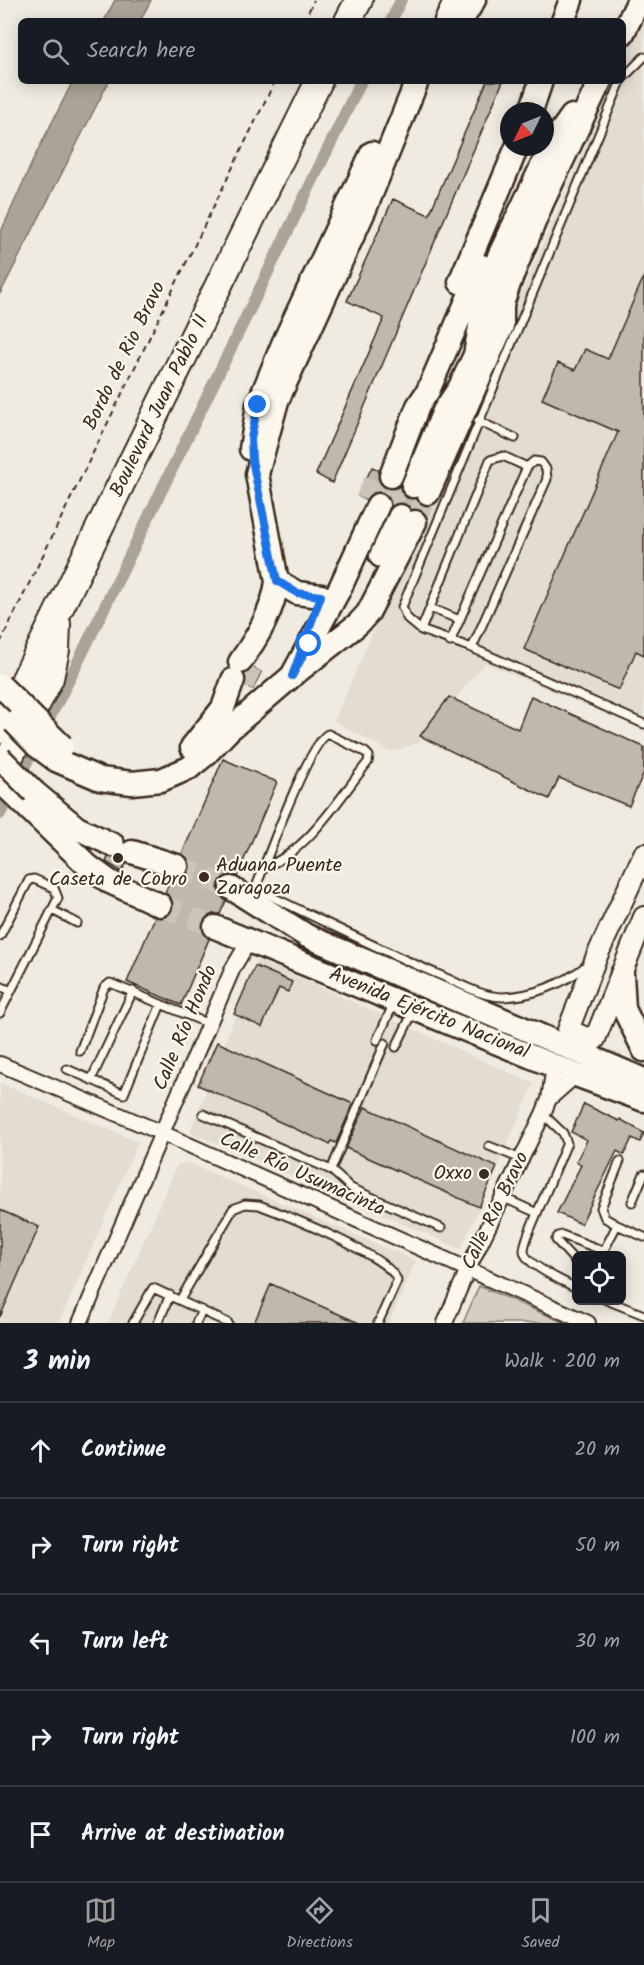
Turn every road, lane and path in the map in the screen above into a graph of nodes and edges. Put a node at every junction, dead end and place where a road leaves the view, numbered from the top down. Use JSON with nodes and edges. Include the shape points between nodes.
{"nodes":[{"id":1,"x":314,"y":0,"type":"edge"},
{"id":2,"x":359,"y":0,"type":"edge"},
{"id":3,"x":444,"y":0,"type":"edge"},
{"id":4,"x":456,"y":0,"type":"edge"},
{"id":5,"x":465,"y":0,"type":"edge"},
{"id":6,"x":474,"y":0,"type":"edge"},
{"id":7,"x":571,"y":0,"type":"edge"},
{"id":8,"x":638,"y":2,"type":"edge"},
{"id":9,"x":305,"y":18,"type":"edge"},
{"id":10,"x":350,"y":18,"type":"edge"},
{"id":11,"x":435,"y":18,"type":"edge"},
{"id":12,"x":447,"y":18,"type":"edge"},
{"id":13,"x":456,"y":18,"type":"edge"},
{"id":14,"x":463,"y":18,"type":"edge"},
{"id":15,"x":564,"y":18,"type":"edge"},
{"id":16,"x":626,"y":27,"type":"edge"},
{"id":17,"x":644,"y":57,"type":"edge"},
{"id":18,"x":626,"y":75,"type":"edge"},
{"id":19,"x":274,"y":84,"type":"edge"},
{"id":20,"x":318,"y":84,"type":"edge"},
{"id":21,"x":405,"y":84,"type":"edge"},
{"id":22,"x":416,"y":84,"type":"edge"},
{"id":23,"x":540,"y":84,"type":"edge"},
{"id":24,"x":598,"y":84,"type":"edge"},
{"id":25,"x":599,"y":84,"type":"edge"},
{"id":26,"x":620,"y":84,"type":"edge"},
{"id":27,"x":534,"y":102,"type":"edge"},
{"id":28,"x":554,"y":141,"type":"edge"},
{"id":29,"x":521,"y":156,"type":"edge"},
{"id":30,"x":521,"y":156,"type":"edge"},
{"id":31,"x":547,"y":156,"type":"edge"},
{"id":32,"x":422,"y":400,"type":"junction"},
{"id":33,"x":436,"y":417,"type":"junction"},
{"id":34,"x":478,"y":421,"type":"junction"},
{"id":35,"x":515,"y":438,"type":"dead end"},
{"id":36,"x":526,"y":467,"type":"junction"},
{"id":37,"x":257,"y":474,"type":"junction"},
{"id":38,"x":402,"y":481,"type":"junction"},
{"id":39,"x":389,"y":511,"type":"junction"},
{"id":40,"x":277,"y":581,"type":"junction"},
{"id":41,"x":321,"y":596,"type":"junction"},
{"id":42,"x":430,"y":608,"type":"junction"},
{"id":43,"x":58,"y":614,"type":"junction"},
{"id":44,"x":460,"y":620,"type":"junction"},
{"id":45,"x":421,"y":630,"type":"junction"},
{"id":46,"x":450,"y":642,"type":"junction"},
{"id":47,"x":0,"y":644,"type":"edge"},
{"id":48,"x":472,"y":648,"type":"junction"},
{"id":49,"x":292,"y":676,"type":"junction"},
{"id":50,"x":0,"y":685,"type":"edge"},
{"id":51,"x":0,"y":708,"type":"edge"},
{"id":52,"x":644,"y":724,"type":"edge"},
{"id":53,"x":0,"y":730,"type":"edge"},
{"id":54,"x":59,"y":753,"type":"junction"},
{"id":55,"x":0,"y":758,"type":"edge"},
{"id":56,"x":0,"y":776,"type":"edge"},
{"id":57,"x":0,"y":781,"type":"edge"},
{"id":58,"x":32,"y":803,"type":"junction"},
{"id":59,"x":644,"y":854,"type":"edge"},
{"id":60,"x":177,"y":866,"type":"tunnel mouth"},
{"id":61,"x":264,"y":867,"type":"junction"},
{"id":62,"x":231,"y":888,"type":"tunnel mouth"},
{"id":63,"x":160,"y":905,"type":"tunnel mouth"},
{"id":64,"x":52,"y":910,"type":"junction"},
{"id":65,"x":644,"y":917,"type":"edge"},
{"id":66,"x":77,"y":923,"type":"dead end"},
{"id":67,"x":215,"y":927,"type":"tunnel mouth"},
{"id":68,"x":0,"y":936,"type":"edge"},
{"id":69,"x":249,"y":941,"type":"junction"},
{"id":70,"x":596,"y":958,"type":"junction"},
{"id":71,"x":622,"y":974,"type":"junction"},
{"id":72,"x":0,"y":986,"type":"edge"},
{"id":73,"x":11,"y":991,"type":"junction"},
{"id":74,"x":133,"y":991,"type":"junction"},
{"id":75,"x":161,"y":1004,"type":"junction"},
{"id":76,"x":405,"y":1005,"type":"junction"},
{"id":77,"x":0,"y":1014,"type":"edge"},
{"id":78,"x":209,"y":1024,"type":"junction"},
{"id":79,"x":377,"y":1040,"type":"dead end"},
{"id":80,"x":385,"y":1043,"type":"dead end"},
{"id":81,"x":396,"y":1047,"type":"dead end"},
{"id":82,"x":644,"y":1050,"type":"edge"},
{"id":83,"x":80,"y":1051,"type":"dead end"},
{"id":84,"x":0,"y":1064,"type":"edge"},
{"id":85,"x":554,"y":1066,"type":"junction"},
{"id":86,"x":67,"y":1069,"type":"dead end"},
{"id":87,"x":576,"y":1075,"type":"junction"},
{"id":88,"x":91,"y":1080,"type":"junction"},
{"id":89,"x":644,"y":1080,"type":"edge"},
{"id":90,"x":644,"y":1091,"type":"edge"},
{"id":91,"x":549,"y":1099,"type":"junction"},
{"id":92,"x":644,"y":1100,"type":"edge"},
{"id":93,"x":203,"y":1114,"type":"dead end"},
{"id":94,"x":543,"y":1114,"type":"junction"},
{"id":95,"x":162,"y":1133,"type":"junction"},
{"id":96,"x":489,"y":1146,"type":"dead end"},
{"id":97,"x":521,"y":1159,"type":"junction"},
{"id":98,"x":620,"y":1161,"type":"dead end"},
{"id":99,"x":331,"y":1170,"type":"junction"},
{"id":100,"x":644,"y":1174,"type":"edge"},
{"id":101,"x":502,"y":1197,"type":"junction"},
{"id":102,"x":632,"y":1202,"type":"dead end"},
{"id":103,"x":537,"y":1213,"type":"junction"},
{"id":104,"x":617,"y":1225,"type":"junction"},
{"id":105,"x":441,"y":1228,"type":"dead end"},
{"id":106,"x":644,"y":1237,"type":"edge"},
{"id":107,"x":598,"y":1251,"type":"edge"},
{"id":108,"x":603,"y":1251,"type":"edge"},
{"id":109,"x":572,"y":1258,"type":"edge"},
{"id":110,"x":467,"y":1271,"type":"junction"},
{"id":111,"x":572,"y":1285,"type":"edge"},
{"id":112,"x":170,"y":1295,"type":"junction"},
{"id":113,"x":180,"y":1300,"type":"junction"},
{"id":114,"x":619,"y":1305,"type":"edge"},
{"id":115,"x":202,"y":1310,"type":"junction"},
{"id":116,"x":644,"y":1315,"type":"edge"},
{"id":117,"x":80,"y":1323,"type":"edge"},
{"id":118,"x":134,"y":1323,"type":"edge"},
{"id":119,"x":158,"y":1323,"type":"edge"},
{"id":120,"x":196,"y":1323,"type":"edge"},
{"id":121,"x":228,"y":1323,"type":"edge"},
{"id":122,"x":378,"y":1323,"type":"edge"},
{"id":123,"x":445,"y":1323,"type":"edge"},
{"id":124,"x":588,"y":1323,"type":"edge"}],
"edges":[{"from":1,"to":9,"type":"path"},
{"from":2,"to":10,"type":"highway"},
{"from":3,"to":11,"type":"main road"},
{"from":4,"to":12,"type":"main road"},
{"from":5,"to":13,"type":"main road"},
{"from":6,"to":14,"type":"main road"},
{"from":7,"to":15,"type":"main road"},
{"from":8,"to":16,"type":"main road"},
{"from":17,"to":18,"type":"lane"},
{"from":19,"to":47,"type":"path","name":"Bordo de Rio Bravo"},
{"from":20,"to":43,"type":"highway","name":"Boulevard Juan Pablo II"},
{"from":21,"to":37,"type":"main road","via":[[258,405],[251,448]]},
{"from":22,"to":37,"type":"main road","via":[[365,209],[277,401]]},
{"from":23,"to":27,"type":"main road"},
{"from":24,"to":28,"type":"main road"},
{"from":25,"to":38,"type":"main road","via":[[542,203],[502,304],[501,326]]},
{"from":26,"to":34,"type":"lane"},
{"from":29,"to":38,"type":"main road","via":[[393,446]]},
{"from":30,"to":32,"type":"main road"},
{"from":31,"to":33,"type":"main road","via":[[499,256],[484,304],[475,355],[460,387]]},
{"from":32,"to":33,"type":"main road"},
{"from":32,"to":38,"type":"main road"},
{"from":33,"to":38,"type":"main road"},
{"from":34,"to":35,"type":"lane"},
{"from":34,"to":45,"type":"lane","via":[[402,601],[402,612]]},
{"from":36,"to":42,"type":"lane","via":[[503,456],[490,460]]},
{"from":36,"to":44,"type":"lane"},
{"from":36,"to":48,"type":"lane","via":[[534,461],[541,462],[547,479]]},
{"from":37,"to":40,"type":"main road"},
{"from":39,"to":41,"type":"main road"},
{"from":39,"to":49,"type":"main road","via":[[340,588]]},
{"from":39,"to":49,"type":"main road","via":[[368,613]]},
{"from":40,"to":41,"type":"main road","via":[[297,593]]},
{"from":40,"to":54,"type":"main road","via":[[276,594],[242,673],[223,708],[193,746],[169,762],[142,769],[112,767]]},
{"from":41,"to":49,"type":"main road"},
{"from":42,"to":44,"type":"lane"},
{"from":42,"to":45,"type":"lane"},
{"from":43,"to":53,"type":"highway","name":"Boulevard Juan Pablo II"},
{"from":43,"to":56,"type":"highway","via":[[50,678]]},
{"from":44,"to":46,"type":"lane"},
{"from":45,"to":46,"type":"lane"},
{"from":46,"to":48,"type":"lane"},
{"from":48,"to":52,"type":"lane"},
{"from":49,"to":54,"type":"main road","via":[[189,768],[161,780],[117,782],[84,774]]},
{"from":50,"to":54,"type":"main road","bridge":true},
{"from":51,"to":54,"type":"main road","bridge":true,"via":[[37,746]]},
{"from":55,"to":58,"type":"main road","bridge":true},
{"from":57,"to":58,"type":"main road"},
{"from":58,"to":60,"type":"main road","via":[[122,849]]},
{"from":58,"to":63,"type":"main road","via":[[97,874]]},
{"from":59,"to":70,"type":"street"},
{"from":61,"to":61,"type":"lane","via":[[268,848],[323,736],[328,734],[368,754],[368,762],[304,842],[286,857]]},
{"from":61,"to":70,"type":"lane","via":[[258,890],[481,993],[501,997],[540,990],[576,974]]},
{"from":62,"to":89,"type":"main road","name":"Avenida Ejército Nacional","via":[[307,936]]},
{"from":64,"to":66,"type":"lane"},
{"from":64,"to":68,"type":"lane","via":[[58,892],[29,880]]},
{"from":64,"to":73,"type":"lane"},
{"from":65,"to":71,"type":"street"},
{"from":67,"to":69,"type":"main road","name":"Avenida Ejército Nacional"},
{"from":69,"to":76,"type":"main road","name":"Avenida Ejército Nacional"},
{"from":69,"to":78,"type":"street","name":"Calle Río Hondo"},
{"from":70,"to":71,"type":"street","via":[[568,1030],[595,1040]]},
{"from":71,"to":82,"type":"main road","via":[[624,1009]]},
{"from":72,"to":73,"type":"lane"},
{"from":73,"to":77,"type":"lane"},
{"from":74,"to":75,"type":"lane"},
{"from":74,"to":83,"type":"lane","via":[[114,983],[106,986]]},
{"from":74,"to":88,"type":"lane"},
{"from":75,"to":78,"type":"lane"},
{"from":75,"to":88,"type":"lane","via":[[125,1093]]},
{"from":76,"to":79,"type":"lane"},
{"from":76,"to":81,"type":"lane"},
{"from":76,"to":85,"type":"main road","name":"Avenida Ejército Nacional"},
{"from":78,"to":95,"type":"street","name":"Calle Río Hondo"},
{"from":80,"to":99,"type":"lane"},
{"from":84,"to":95,"type":"street","name":"Calle Río Usumacinta"},
{"from":85,"to":87,"type":"main road","name":"Avenida Ejército Nacional"},
{"from":85,"to":90,"type":"main road","via":[[559,1062],[573,1064]]},
{"from":85,"to":91,"type":"street","name":"Calle Río Bravo"},
{"from":86,"to":88,"type":"lane"},
{"from":87,"to":91,"type":"street","name":"Calle Río Bravo"},
{"from":87,"to":92,"type":"main road","name":"Avenida Ejército Nacional"},
{"from":91,"to":94,"type":"street","name":"Calle Río Bravo"},
{"from":93,"to":99,"type":"lane"},
{"from":94,"to":97,"type":"street","name":"Calle Río Bravo"},
{"from":94,"to":103,"type":"lane","via":[[563,1133],[567,1143]]},
{"from":95,"to":110,"type":"street","name":"Calle Río Usumacinta"},
{"from":95,"to":117,"type":"street","name":"Calle Río Hondo"},
{"from":96,"to":97,"type":"lane"},
{"from":97,"to":101,"type":"street","name":"Calle Río Bravo"},
{"from":98,"to":104,"type":"lane","via":[[601,1208],[605,1218]]},
{"from":99,"to":105,"type":"lane","via":[[351,1188]]},
{"from":100,"to":102,"type":"lane"},
{"from":101,"to":103,"type":"lane"},
{"from":101,"to":110,"type":"street","name":"Calle Río Bravo"},
{"from":103,"to":111,"type":"lane","via":[[524,1253],[541,1269]]},
{"from":104,"to":106,"type":"lane"},
{"from":104,"to":108,"type":"lane"},
{"from":107,"to":109,"type":"lane","via":[[558,1236],[557,1243]]},
{"from":110,"to":123,"type":"street","name":"Calle Río Bravo"},
{"from":110,"to":124,"type":"street","name":"Calle Río Usumacinta"},
{"from":112,"to":113,"type":"lane"},
{"from":112,"to":118,"type":"lane","via":[[151,1288]]},
{"from":112,"to":119,"type":"lane"},
{"from":113,"to":115,"type":"lane"},
{"from":113,"to":122,"type":"lane","via":[[233,1209],[245,1204],[260,1205],[353,1245],[395,1273],[397,1281]]},
{"from":114,"to":116,"type":"lane"},
{"from":115,"to":120,"type":"lane"},
{"from":115,"to":121,"type":"lane"}]}
